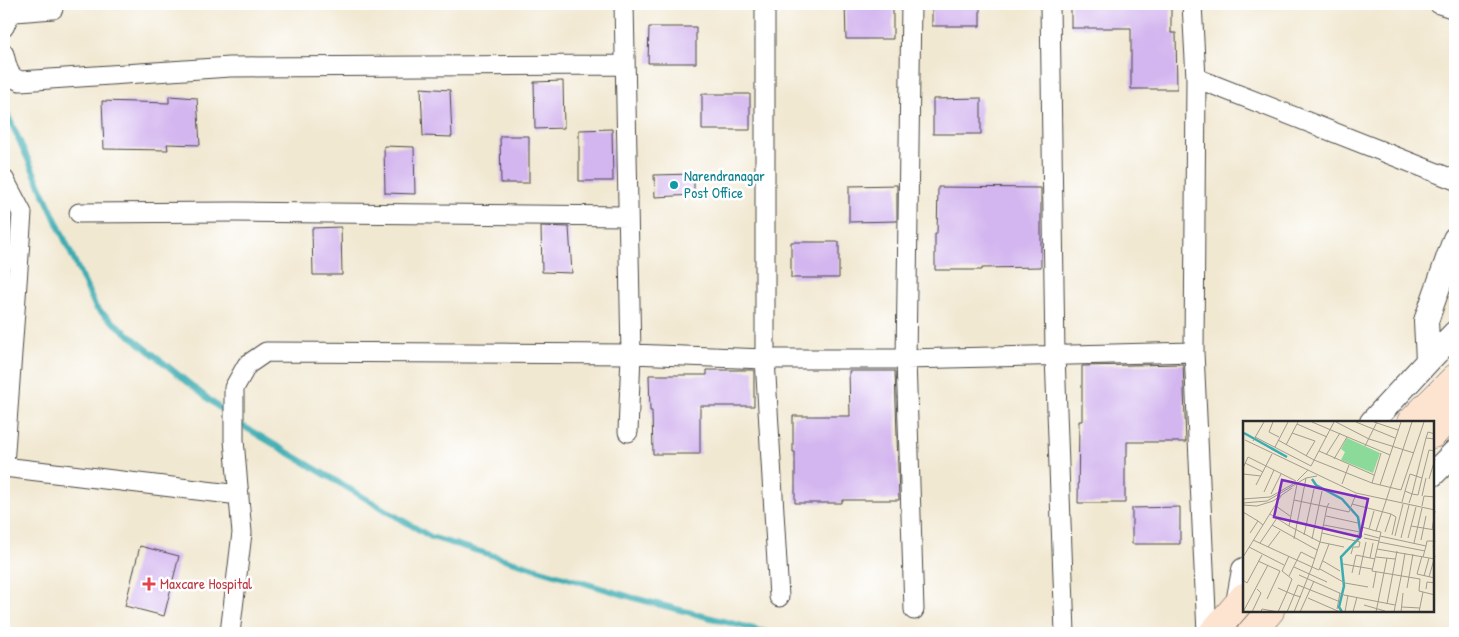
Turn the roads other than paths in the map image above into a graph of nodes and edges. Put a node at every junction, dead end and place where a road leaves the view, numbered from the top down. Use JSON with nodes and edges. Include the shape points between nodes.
{"nodes":[{"id":1,"x":624,"y":4,"type":"edge"},
{"id":2,"x":765,"y":4,"type":"edge"},
{"id":3,"x":911,"y":4,"type":"edge"},
{"id":4,"x":1050,"y":4,"type":"edge"},
{"id":5,"x":1192,"y":4,"type":"edge"},
{"id":6,"x":1439,"y":4,"type":"edge"},
{"id":7,"x":53,"y":9,"type":"dead end"},
{"id":8,"x":1455,"y":10,"type":"edge"},
{"id":9,"x":4,"y":27,"type":"edge"},
{"id":10,"x":4,"y":54,"type":"edge"},
{"id":11,"x":625,"y":65,"type":"junction"},
{"id":12,"x":1196,"y":78,"type":"junction"},
{"id":13,"x":4,"y":179,"type":"edge"},
{"id":14,"x":1455,"y":180,"type":"edge"},
{"id":15,"x":79,"y":213,"type":"dead end"},
{"id":16,"x":628,"y":216,"type":"junction"},
{"id":17,"x":1455,"y":239,"type":"edge"},
{"id":18,"x":1455,"y":333,"type":"edge"},
{"id":19,"x":1194,"y":352,"type":"junction"},
{"id":20,"x":630,"y":354,"type":"junction"},
{"id":21,"x":1055,"y":355,"type":"junction"},
{"id":22,"x":765,"y":359,"type":"junction"},
{"id":23,"x":906,"y":359,"type":"junction"},
{"id":24,"x":1428,"y":361,"type":"junction"},
{"id":25,"x":1455,"y":378,"type":"edge"},
{"id":26,"x":1455,"y":410,"type":"edge"},
{"id":27,"x":1373,"y":421,"type":"edge"},
{"id":28,"x":1412,"y":421,"type":"edge"},
{"id":29,"x":628,"y":432,"type":"dead end"},
{"id":30,"x":1434,"y":433,"type":"edge"},
{"id":31,"x":1455,"y":452,"type":"edge"},
{"id":32,"x":4,"y":466,"type":"edge"},
{"id":33,"x":1434,"y":473,"type":"edge"},
{"id":34,"x":239,"y":495,"type":"junction"},
{"id":35,"x":1243,"y":580,"type":"edge"},
{"id":36,"x":779,"y":598,"type":"dead end"},
{"id":37,"x":1241,"y":600,"type":"edge"},
{"id":38,"x":914,"y":610,"type":"dead end"},
{"id":39,"x":1269,"y":612,"type":"edge"},
{"id":40,"x":230,"y":633,"type":"edge"},
{"id":41,"x":1065,"y":633,"type":"edge"},
{"id":42,"x":1207,"y":633,"type":"edge"},
{"id":43,"x":1213,"y":633,"type":"edge"},
{"id":44,"x":1251,"y":633,"type":"edge"}],
"edges":[{"from":1,"to":11,"type":"street"},
{"from":2,"to":22,"type":"street"},
{"from":3,"to":23,"type":"street"},
{"from":4,"to":21,"type":"street"},
{"from":5,"to":12,"type":"street"},
{"from":6,"to":8,"type":"street"},
{"from":7,"to":9,"type":"street","via":[[10,14]]},
{"from":10,"to":11,"type":"street","via":[[9,73],[20,81],[230,67]]},
{"from":11,"to":16,"type":"street"},
{"from":12,"to":14,"type":"street"},
{"from":12,"to":19,"type":"street"},
{"from":13,"to":32,"type":"street","via":[[22,213]]},
{"from":15,"to":16,"type":"street"},
{"from":16,"to":20,"type":"street"},
{"from":17,"to":24,"type":"street","via":[[1426,321]]},
{"from":18,"to":24,"type":"street"},
{"from":19,"to":21,"type":"street"},
{"from":19,"to":42,"type":"street"},
{"from":20,"to":22,"type":"street"},
{"from":20,"to":29,"type":"street"},
{"from":20,"to":34,"type":"street","via":[[266,352],[247,365],[234,388]]},
{"from":21,"to":23,"type":"street"},
{"from":21,"to":41,"type":"street"},
{"from":22,"to":23,"type":"street"},
{"from":22,"to":36,"type":"street"},
{"from":23,"to":38,"type":"street"},
{"from":24,"to":27,"type":"street"},
{"from":25,"to":28,"type":"main road"},
{"from":26,"to":30,"type":"main road"},
{"from":31,"to":33,"type":"street"},
{"from":32,"to":34,"type":"street"},
{"from":34,"to":40,"type":"street","via":[[242,532]]},
{"from":35,"to":37,"type":"street"},
{"from":37,"to":43,"type":"main road"},
{"from":39,"to":44,"type":"main road"}]}
